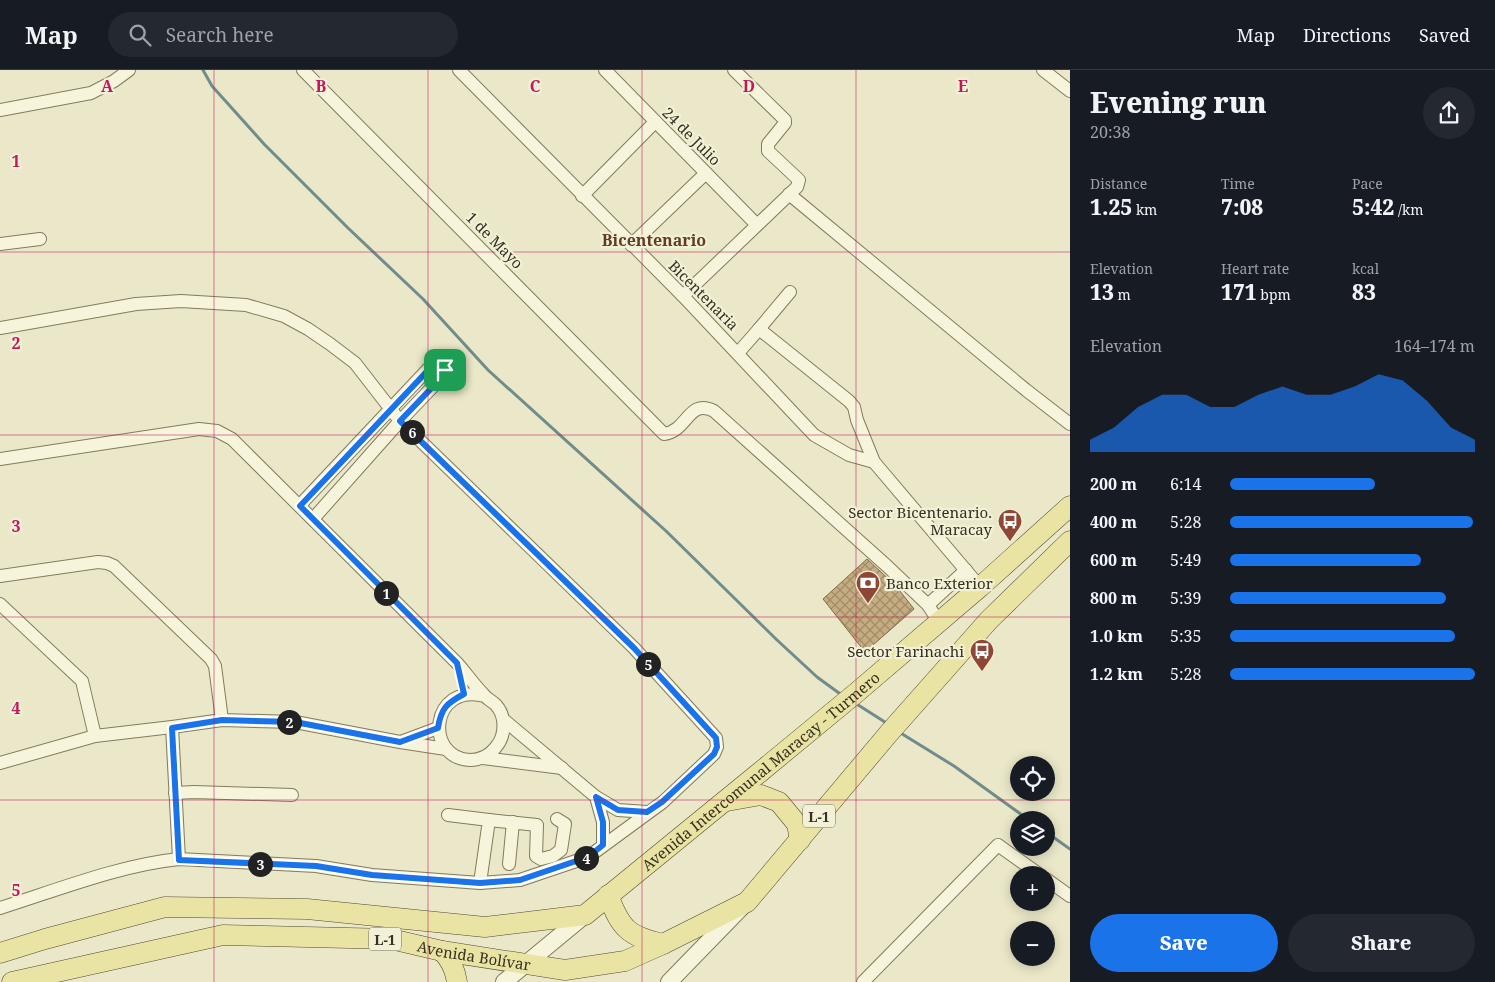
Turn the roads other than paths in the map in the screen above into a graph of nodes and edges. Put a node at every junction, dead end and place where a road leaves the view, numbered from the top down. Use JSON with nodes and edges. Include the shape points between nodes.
{"nodes":[{"id":1,"x":129,"y":70,"type":"edge"},
{"id":2,"x":303,"y":70,"type":"edge"},
{"id":3,"x":459,"y":70,"type":"edge"},
{"id":4,"x":605,"y":70,"type":"edge"},
{"id":5,"x":734,"y":70,"type":"edge"},
{"id":6,"x":1043,"y":70,"type":"edge"},
{"id":7,"x":1070,"y":91,"type":"edge"},
{"id":8,"x":0,"y":110,"type":"edge"},
{"id":9,"x":655,"y":122,"type":"junction"},
{"id":10,"x":706,"y":173,"type":"junction"},
{"id":11,"x":789,"y":194,"type":"junction"},
{"id":12,"x":582,"y":196,"type":"junction"},
{"id":13,"x":757,"y":224,"type":"junction"},
{"id":14,"x":40,"y":239,"type":"dead end"},
{"id":15,"x":0,"y":244,"type":"edge"},
{"id":16,"x":631,"y":245,"type":"junction"},
{"id":17,"x":790,"y":292,"type":"dead end"},
{"id":18,"x":683,"y":296,"type":"junction"},
{"id":19,"x":0,"y":324,"type":"edge"},
{"id":20,"x":0,"y":328,"type":"edge"},
{"id":21,"x":759,"y":329,"type":"junction"},
{"id":22,"x":738,"y":353,"type":"junction"},
{"id":23,"x":390,"y":410,"type":"junction"},
{"id":24,"x":400,"y":421,"type":"junction"},
{"id":25,"x":1070,"y":424,"type":"edge"},
{"id":26,"x":0,"y":459,"type":"edge"},
{"id":27,"x":874,"y":462,"type":"junction"},
{"id":28,"x":300,"y":506,"type":"junction"},
{"id":29,"x":1070,"y":506,"type":"edge"},
{"id":30,"x":312,"y":519,"type":"junction"},
{"id":31,"x":1070,"y":541,"type":"edge"},
{"id":32,"x":966,"y":570,"type":"junction"},
{"id":33,"x":0,"y":576,"type":"edge"},
{"id":34,"x":980,"y":587,"type":"junction"},
{"id":35,"x":0,"y":604,"type":"edge"},
{"id":36,"x":933,"y":614,"type":"junction"},
{"id":37,"x":457,"y":663,"type":"junction"},
{"id":38,"x":464,"y":694,"type":"junction"},
{"id":39,"x":485,"y":696,"type":"junction"},
{"id":40,"x":222,"y":720,"type":"junction"},
{"id":41,"x":504,"y":720,"type":"junction"},
{"id":42,"x":172,"y":728,"type":"junction"},
{"id":43,"x":438,"y":728,"type":"junction"},
{"id":44,"x":95,"y":736,"type":"junction"},
{"id":45,"x":400,"y":742,"type":"junction"},
{"id":46,"x":446,"y":748,"type":"junction"},
{"id":47,"x":482,"y":758,"type":"junction"},
{"id":48,"x":0,"y":763,"type":"edge"},
{"id":49,"x":562,"y":768,"type":"junction"},
{"id":50,"x":175,"y":793,"type":"junction"},
{"id":51,"x":292,"y":795,"type":"dead end"},
{"id":52,"x":596,"y":797,"type":"junction"},
{"id":53,"x":724,"y":802,"type":"junction"},
{"id":54,"x":647,"y":812,"type":"junction"},
{"id":55,"x":448,"y":815,"type":"dead end"},
{"id":56,"x":557,"y":819,"type":"dead end"},
{"id":57,"x":489,"y":820,"type":"junction"},
{"id":58,"x":513,"y":822,"type":"junction"},
{"id":59,"x":800,"y":840,"type":"junction"},
{"id":60,"x":603,"y":845,"type":"junction"},
{"id":61,"x":179,"y":860,"type":"junction"},
{"id":62,"x":509,"y":864,"type":"dead end"},
{"id":63,"x":1027,"y":866,"type":"edge"},
{"id":64,"x":480,"y":883,"type":"junction"},
{"id":65,"x":1055,"y":885,"type":"edge"},
{"id":66,"x":608,"y":895,"type":"junction"},
{"id":67,"x":1070,"y":896,"type":"edge"},
{"id":68,"x":747,"y":902,"type":"junction"},
{"id":69,"x":0,"y":908,"type":"edge"},
{"id":70,"x":585,"y":915,"type":"junction"},
{"id":71,"x":663,"y":944,"type":"junction"},
{"id":72,"x":442,"y":950,"type":"junction"},
{"id":73,"x":0,"y":952,"type":"edge"},
{"id":74,"x":528,"y":963,"type":"junction"},
{"id":75,"x":865,"y":981,"type":"edge"},
{"id":76,"x":12,"y":982,"type":"edge"},
{"id":77,"x":458,"y":982,"type":"edge"},
{"id":78,"x":504,"y":982,"type":"edge"},
{"id":79,"x":669,"y":982,"type":"edge"}],
"edges":[{"from":1,"to":8,"type":"street","via":[[91,93]]},
{"from":2,"to":36,"type":"street","name":"1 de Mayo","via":[[664,434],[676,430],[695,409],[705,406],[714,411],[887,566]]},
{"from":3,"to":12,"type":"street","name":"Bicentenaria"},
{"from":4,"to":9,"type":"street","name":"24 de Julio"},
{"from":5,"to":11,"type":"street","via":[[785,120],[786,123],[768,144],[768,151],[799,180]]},
{"from":6,"to":7,"type":"street"},
{"from":9,"to":10,"type":"street","name":"24 de Julio"},
{"from":9,"to":12,"type":"street"},
{"from":10,"to":13,"type":"street","name":"24 de Julio"},
{"from":10,"to":16,"type":"street"},
{"from":11,"to":13,"type":"street"},
{"from":11,"to":25,"type":"street"},
{"from":12,"to":16,"type":"street","name":"Bicentenaria"},
{"from":13,"to":18,"type":"street"},
{"from":14,"to":15,"type":"street"},
{"from":16,"to":18,"type":"street","name":"Bicentenaria"},
{"from":17,"to":21,"type":"street"},
{"from":18,"to":22,"type":"street","name":"Bicentenaria"},
{"from":19,"to":20,"type":"street"},
{"from":20,"to":23,"type":"street","via":[[136,304],[181,301],[246,305],[284,316],[330,344],[354,363]]},
{"from":21,"to":22,"type":"street"},
{"from":21,"to":27,"type":"street","via":[[849,401]]},
{"from":22,"to":27,"type":"street","name":"Bicentenaria","via":[[814,435],[849,455]]},
{"from":23,"to":24,"type":"street"},
{"from":23,"to":24,"type":"street","via":[[432,366],[441,366],[445,370],[444,375]]},
{"from":23,"to":28,"type":"street"},
{"from":24,"to":30,"type":"street"},
{"from":24,"to":54,"type":"street","via":[[634,648],[716,738],[714,754]]},
{"from":26,"to":28,"type":"street","via":[[198,428],[217,431],[232,440]]},
{"from":27,"to":32,"type":"street"},
{"from":28,"to":30,"type":"street"},
{"from":29,"to":34,"type":"main road","name":"Avenida Intercomunal Maracay - Turmero"},
{"from":30,"to":37,"type":"street"},
{"from":31,"to":59,"type":"main road","number":"L-1","via":[[989,620],[891,730]]},
{"from":32,"to":34,"type":"street"},
{"from":32,"to":36,"type":"street"},
{"from":33,"to":40,"type":"street","via":[[98,562],[114,566],[211,659],[215,666]]},
{"from":34,"to":36,"type":"main road","name":"Avenida Intercomunal Maracay - Turmero"},
{"from":35,"to":44,"type":"street","via":[[82,681]]},
{"from":36,"to":53,"type":"main road","name":"Avenida Intercomunal Maracay - Turmero","via":[[856,693]]},
{"from":37,"to":38,"type":"street"},
{"from":37,"to":39,"type":"street"},
{"from":38,"to":39,"type":"street"},
{"from":38,"to":43,"type":"street","via":[[449,702],[440,716]]},
{"from":39,"to":41,"type":"street","via":[[497,705]]},
{"from":40,"to":42,"type":"street"},
{"from":40,"to":45,"type":"street","via":[[295,722]]},
{"from":41,"to":47,"type":"street","via":[[500,743]]},
{"from":41,"to":49,"type":"street"},
{"from":42,"to":44,"type":"street"},
{"from":42,"to":50,"type":"street"},
{"from":43,"to":45,"type":"street"},
{"from":43,"to":46,"type":"street"},
{"from":44,"to":48,"type":"street"},
{"from":45,"to":46,"type":"street"},
{"from":46,"to":47,"type":"street","via":[[470,760]]},
{"from":47,"to":49,"type":"street"},
{"from":49,"to":52,"type":"street"},
{"from":50,"to":51,"type":"street"},
{"from":50,"to":61,"type":"street"},
{"from":52,"to":54,"type":"street","via":[[618,810]]},
{"from":52,"to":60,"type":"street","via":[[603,822]]},
{"from":53,"to":59,"type":"main road","via":[[760,795],[779,802],[797,824]]},
{"from":53,"to":66,"type":"main road","name":"Avenida Intercomunal Maracay - Turmero"},
{"from":54,"to":60,"type":"street"},
{"from":55,"to":57,"type":"street"},
{"from":56,"to":58,"type":"street","via":[[565,824],[561,850],[541,860],[536,856],[537,824]]},
{"from":57,"to":58,"type":"street"},
{"from":57,"to":64,"type":"street"},
{"from":58,"to":62,"type":"street"},
{"from":59,"to":68,"type":"main road","number":"L-1"},
{"from":60,"to":64,"type":"street","via":[[588,857],[520,880]]},
{"from":61,"to":64,"type":"street","via":[[316,866],[372,875]]},
{"from":61,"to":69,"type":"street","via":[[101,876]]},
{"from":63,"to":75,"type":"street","via":[[998,845]]},
{"from":65,"to":67,"type":"street"},
{"from":66,"to":70,"type":"main road","name":"Avenida Intercomunal Maracay - Turmero"},
{"from":66,"to":71,"type":"main road","via":[[622,926],[644,940]]},
{"from":68,"to":71,"type":"main road","name":"Avenida Bolívar","number":"L-1"},
{"from":68,"to":79,"type":"street"},
{"from":70,"to":73,"type":"main road","name":"Avenida Bolívar","number":"L-1","via":[[485,927],[307,909],[165,907]]},
{"from":70,"to":74,"type":"street"},
{"from":71,"to":74,"type":"main road","name":"Avenida Bolívar","number":"L-1","via":[[625,960],[565,970]]},
{"from":72,"to":74,"type":"main road","name":"Avenida Bolívar","number":"L-1"},
{"from":72,"to":76,"type":"main road","name":"Avenida Bolívar","number":"L-1","via":[[390,939],[223,935]]},
{"from":72,"to":77,"type":"main road","via":[[449,958]]},
{"from":74,"to":78,"type":"street"}]}
